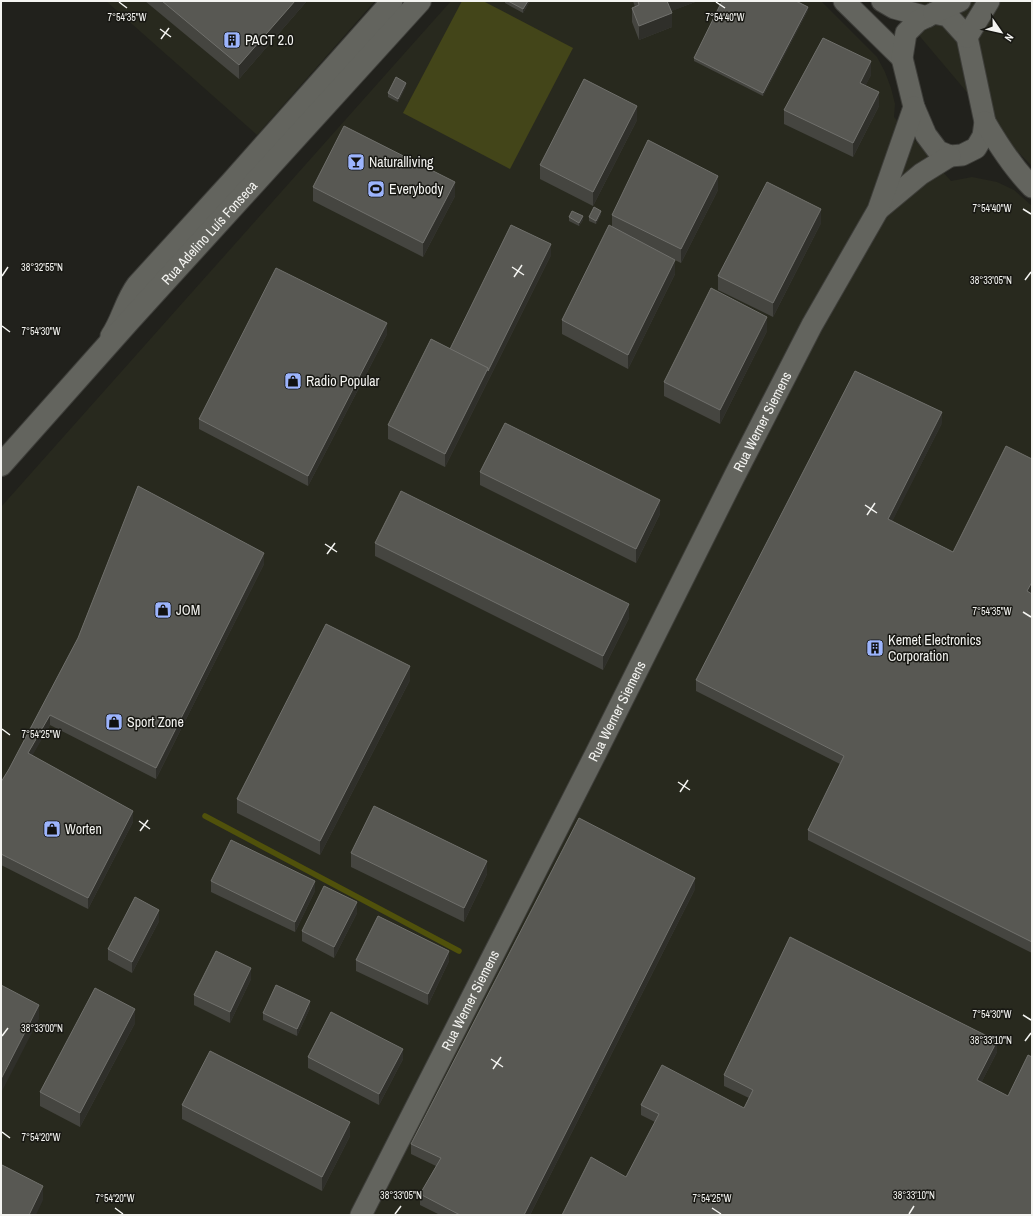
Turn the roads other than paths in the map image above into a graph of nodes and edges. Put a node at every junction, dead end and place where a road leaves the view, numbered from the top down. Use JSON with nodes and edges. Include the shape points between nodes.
{"nodes":[{"id":1,"x":392,"y":1,"type":"edge"},
{"id":2,"x":420,"y":1,"type":"edge"},
{"id":3,"x":844,"y":1,"type":"edge"},
{"id":4,"x":882,"y":1,"type":"edge"},
{"id":5,"x":960,"y":1,"type":"edge"},
{"id":6,"x":989,"y":1,"type":"edge"},
{"id":7,"x":930,"y":15,"type":"junction"},
{"id":8,"x":967,"y":37,"type":"junction"},
{"id":9,"x":902,"y":58,"type":"junction"},
{"id":10,"x":914,"y":107,"type":"junction"},
{"id":11,"x":986,"y":122,"type":"junction"},
{"id":12,"x":976,"y":148,"type":"junction"},
{"id":13,"x":950,"y":156,"type":"junction"},
{"id":14,"x":1027,"y":182,"type":"edge"},
{"id":15,"x":878,"y":210,"type":"junction"},
{"id":16,"x":103,"y":350,"type":"junction"},
{"id":17,"x":1,"y":465,"type":"edge"},
{"id":18,"x":361,"y":1215,"type":"edge"}],
"edges":[{"from":1,"to":16,"type":"street","via":[[137,285]]},
{"from":2,"to":16,"type":"street","name":"Rua Adelino Luís Fonseca"},
{"from":3,"to":9,"type":"street"},
{"from":4,"to":7,"type":"street","via":[[894,8]]},
{"from":5,"to":7,"type":"street"},
{"from":6,"to":8,"type":"street"},
{"from":7,"to":8,"type":"street","via":[[948,16]]},
{"from":7,"to":9,"type":"street","via":[[918,21],[906,33]]},
{"from":8,"to":11,"type":"street"},
{"from":9,"to":10,"type":"street"},
{"from":10,"to":13,"type":"street","via":[[926,135],[938,151]]},
{"from":10,"to":15,"type":"street","name":"Rua Werner Siemens"},
{"from":11,"to":12,"type":"street","via":[[983,136]]},
{"from":11,"to":14,"type":"street","via":[[998,145]]},
{"from":12,"to":13,"type":"street","name":"Rua Werner Siemens","via":[[962,155]]},
{"from":12,"to":14,"type":"street"},
{"from":13,"to":15,"type":"street","name":"Rua Werner Siemens","via":[[921,174]]},
{"from":15,"to":18,"type":"street","name":"Rua Werner Siemens","via":[[798,352]]},
{"from":16,"to":17,"type":"street","name":"Rua Adelino Luís Fonseca"}]}
